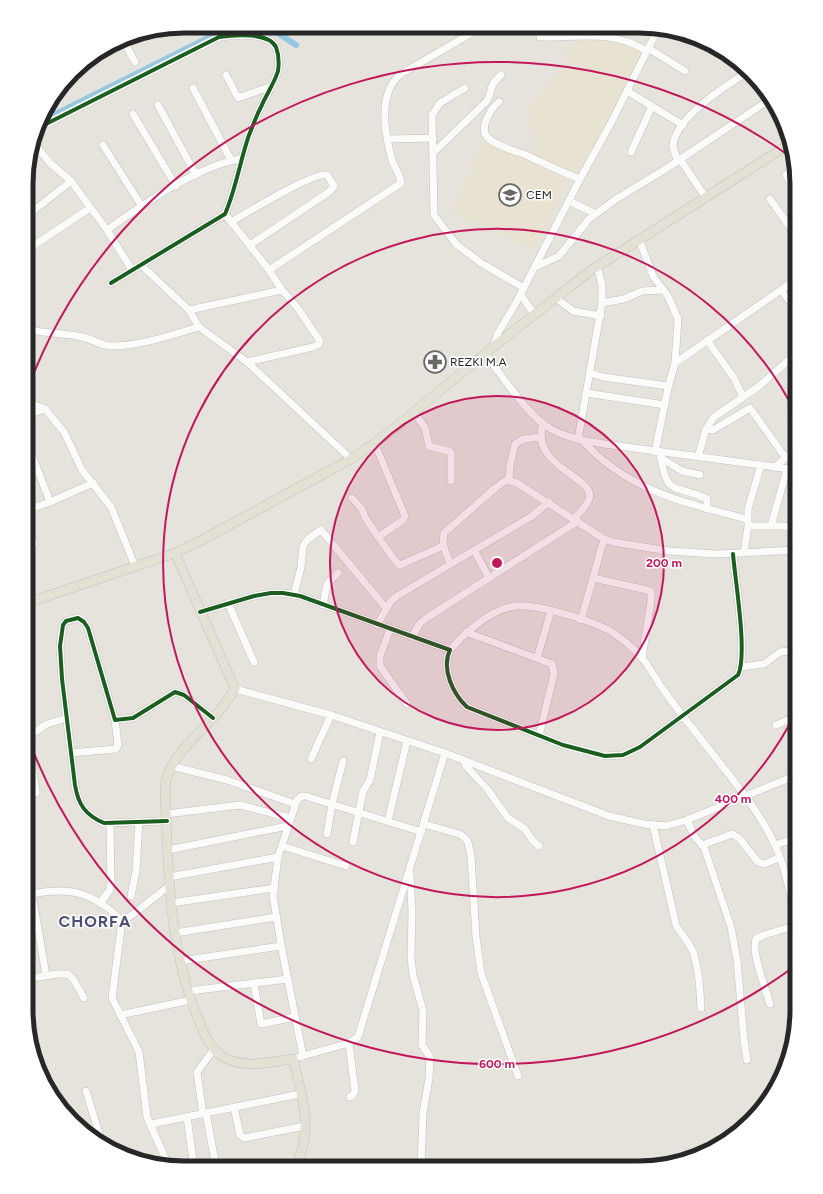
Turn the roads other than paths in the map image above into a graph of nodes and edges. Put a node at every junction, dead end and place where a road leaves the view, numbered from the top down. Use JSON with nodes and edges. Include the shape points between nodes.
{"nodes":[{"id":1,"x":272,"y":33,"type":"edge"},
{"id":2,"x":273,"y":33,"type":"edge"},
{"id":3,"x":472,"y":33,"type":"edge"},
{"id":4,"x":655,"y":34,"type":"edge"},
{"id":5,"x":540,"y":37,"type":"dead end"},
{"id":6,"x":126,"y":45,"type":"edge"},
{"id":7,"x":647,"y":49,"type":"junction"},
{"id":8,"x":135,"y":62,"type":"dead end"},
{"id":9,"x":685,"y":71,"type":"dead end"},
{"id":10,"x":226,"y":75,"type":"dead end"},
{"id":11,"x":501,"y":75,"type":"dead end"},
{"id":12,"x":743,"y":75,"type":"edge"},
{"id":13,"x":272,"y":86,"type":"junction"},
{"id":14,"x":193,"y":88,"type":"dead end"},
{"id":15,"x":465,"y":88,"type":"dead end"},
{"id":16,"x":627,"y":91,"type":"junction"},
{"id":17,"x":499,"y":102,"type":"dead end"},
{"id":18,"x":766,"y":102,"type":"edge"},
{"id":19,"x":158,"y":104,"type":"dead end"},
{"id":20,"x":652,"y":106,"type":"junction"},
{"id":21,"x":133,"y":114,"type":"dead end"},
{"id":22,"x":46,"y":124,"type":"edge"},
{"id":23,"x":683,"y":125,"type":"junction"},
{"id":24,"x":432,"y":138,"type":"junction"},
{"id":25,"x":388,"y":139,"type":"junction"},
{"id":26,"x":103,"y":145,"type":"dead end"},
{"id":27,"x":38,"y":147,"type":"edge"},
{"id":28,"x":785,"y":147,"type":"edge"},
{"id":29,"x":434,"y":152,"type":"junction"},
{"id":30,"x":631,"y":152,"type":"dead end"},
{"id":31,"x":240,"y":159,"type":"junction"},
{"id":32,"x":679,"y":159,"type":"junction"},
{"id":33,"x":231,"y":160,"type":"junction"},
{"id":34,"x":196,"y":175,"type":"junction"},
{"id":35,"x":786,"y":175,"type":"dead end"},
{"id":36,"x":580,"y":179,"type":"junction"},
{"id":37,"x":71,"y":181,"type":"junction"},
{"id":38,"x":790,"y":182,"type":"edge"},
{"id":39,"x":176,"y":186,"type":"junction"},
{"id":40,"x":706,"y":198,"type":"junction"},
{"id":41,"x":770,"y":199,"type":"dead end"},
{"id":42,"x":569,"y":201,"type":"junction"},
{"id":43,"x":141,"y":205,"type":"junction"},
{"id":44,"x":90,"y":208,"type":"junction"},
{"id":45,"x":33,"y":211,"type":"edge"},
{"id":46,"x":225,"y":214,"type":"junction"},
{"id":47,"x":596,"y":214,"type":"junction"},
{"id":48,"x":231,"y":222,"type":"junction"},
{"id":49,"x":790,"y":227,"type":"edge"},
{"id":50,"x":106,"y":230,"type":"junction"},
{"id":51,"x":639,"y":239,"type":"junction"},
{"id":52,"x":250,"y":245,"type":"junction"},
{"id":53,"x":33,"y":246,"type":"edge"},
{"id":54,"x":141,"y":264,"type":"junction"},
{"id":55,"x":597,"y":266,"type":"junction"},
{"id":56,"x":535,"y":267,"type":"junction"},
{"id":57,"x":132,"y":270,"type":"junction"},
{"id":58,"x":269,"y":270,"type":"junction"},
{"id":59,"x":110,"y":283,"type":"dead end"},
{"id":60,"x":790,"y":284,"type":"edge"},
{"id":61,"x":282,"y":290,"type":"junction"},
{"id":62,"x":662,"y":290,"type":"junction"},
{"id":63,"x":781,"y":290,"type":"junction"},
{"id":64,"x":522,"y":292,"type":"junction"},
{"id":65,"x":556,"y":298,"type":"junction"},
{"id":66,"x":790,"y":302,"type":"edge"},
{"id":67,"x":602,"y":303,"type":"junction"},
{"id":68,"x":189,"y":310,"type":"junction"},
{"id":69,"x":534,"y":314,"type":"junction"},
{"id":70,"x":601,"y":316,"type":"junction"},
{"id":71,"x":199,"y":328,"type":"junction"},
{"id":72,"x":33,"y":330,"type":"edge"},
{"id":73,"x":707,"y":340,"type":"junction"},
{"id":74,"x":493,"y":347,"type":"junction"},
{"id":75,"x":485,"y":354,"type":"junction"},
{"id":76,"x":790,"y":360,"type":"edge"},
{"id":77,"x":247,"y":362,"type":"junction"},
{"id":78,"x":675,"y":363,"type":"junction"},
{"id":79,"x":590,"y":373,"type":"junction"},
{"id":80,"x":668,"y":386,"type":"junction"},
{"id":81,"x":586,"y":393,"type":"junction"},
{"id":82,"x":743,"y":397,"type":"junction"},
{"id":83,"x":33,"y":404,"type":"edge"},
{"id":84,"x":665,"y":405,"type":"junction"},
{"id":85,"x":44,"y":409,"type":"junction"},
{"id":86,"x":414,"y":412,"type":"junction"},
{"id":87,"x":33,"y":414,"type":"edge"},
{"id":88,"x":543,"y":424,"type":"junction"},
{"id":89,"x":706,"y":429,"type":"junction"},
{"id":90,"x":541,"y":437,"type":"junction"},
{"id":91,"x":580,"y":440,"type":"junction"},
{"id":92,"x":375,"y":444,"type":"junction"},
{"id":93,"x":790,"y":453,"type":"edge"},
{"id":94,"x":659,"y":454,"type":"junction"},
{"id":95,"x":698,"y":457,"type":"junction"},
{"id":96,"x":785,"y":457,"type":"junction"},
{"id":97,"x":33,"y":458,"type":"edge"},
{"id":98,"x":351,"y":459,"type":"junction"},
{"id":99,"x":761,"y":465,"type":"junction"},
{"id":100,"x":774,"y":467,"type":"junction"},
{"id":101,"x":787,"y":469,"type":"junction"},
{"id":102,"x":790,"y":469,"type":"edge"},
{"id":103,"x":700,"y":475,"type":"dead end"},
{"id":104,"x":509,"y":480,"type":"junction"},
{"id":105,"x":451,"y":481,"type":"dead end"},
{"id":106,"x":93,"y":483,"type":"junction"},
{"id":107,"x":352,"y":498,"type":"dead end"},
{"id":108,"x":50,"y":502,"type":"junction"},
{"id":109,"x":549,"y":502,"type":"junction"},
{"id":110,"x":33,"y":508,"type":"edge"},
{"id":111,"x":707,"y":509,"type":"junction"},
{"id":112,"x":576,"y":520,"type":"junction"},
{"id":113,"x":748,"y":522,"type":"junction"},
{"id":114,"x":771,"y":526,"type":"junction"},
{"id":115,"x":790,"y":528,"type":"edge"},
{"id":116,"x":378,"y":537,"type":"junction"},
{"id":117,"x":604,"y":539,"type":"junction"},
{"id":118,"x":443,"y":546,"type":"junction"},
{"id":119,"x":474,"y":550,"type":"junction"},
{"id":120,"x":790,"y":550,"type":"edge"},
{"id":121,"x":175,"y":553,"type":"junction"},
{"id":122,"x":744,"y":553,"type":"junction"},
{"id":123,"x":733,"y":554,"type":"junction"},
{"id":124,"x":450,"y":564,"type":"junction"},
{"id":125,"x":135,"y":566,"type":"junction"},
{"id":126,"x":338,"y":573,"type":"dead end"},
{"id":127,"x":489,"y":578,"type":"junction"},
{"id":128,"x":593,"y":578,"type":"junction"},
{"id":129,"x":294,"y":595,"type":"junction"},
{"id":130,"x":33,"y":600,"type":"edge"},
{"id":131,"x":228,"y":603,"type":"junction"},
{"id":132,"x":322,"y":605,"type":"junction"},
{"id":133,"x":386,"y":608,"type":"junction"},
{"id":134,"x":551,"y":610,"type":"junction"},
{"id":135,"x":200,"y":612,"type":"junction"},
{"id":136,"x":582,"y":620,"type":"junction"},
{"id":137,"x":377,"y":625,"type":"junction"},
{"id":138,"x":390,"y":629,"type":"junction"},
{"id":139,"x":466,"y":632,"type":"junction"},
{"id":140,"x":412,"y":637,"type":"junction"},
{"id":141,"x":450,"y":650,"type":"junction"},
{"id":142,"x":790,"y":651,"type":"edge"},
{"id":143,"x":537,"y":658,"type":"junction"},
{"id":144,"x":642,"y":658,"type":"junction"},
{"id":145,"x":254,"y":662,"type":"dead end"},
{"id":146,"x":741,"y":667,"type":"junction"},
{"id":147,"x":235,"y":690,"type":"junction"},
{"id":148,"x":407,"y":704,"type":"dead end"},
{"id":149,"x":331,"y":715,"type":"junction"},
{"id":150,"x":683,"y":717,"type":"junction"},
{"id":151,"x":67,"y":718,"type":"junction"},
{"id":152,"x":213,"y":718,"type":"junction"},
{"id":153,"x":790,"y":719,"type":"edge"},
{"id":154,"x":115,"y":720,"type":"junction"},
{"id":155,"x":776,"y":725,"type":"dead end"},
{"id":156,"x":380,"y":732,"type":"junction"},
{"id":157,"x":33,"y":733,"type":"edge"},
{"id":158,"x":539,"y":736,"type":"junction"},
{"id":159,"x":407,"y":741,"type":"junction"},
{"id":160,"x":71,"y":752,"type":"junction"},
{"id":161,"x":445,"y":753,"type":"junction"},
{"id":162,"x":311,"y":760,"type":"dead end"},
{"id":163,"x":463,"y":760,"type":"junction"},
{"id":164,"x":342,"y":761,"type":"dead end"},
{"id":165,"x":171,"y":766,"type":"junction"},
{"id":166,"x":33,"y":768,"type":"edge"},
{"id":167,"x":790,"y":778,"type":"edge"},
{"id":168,"x":36,"y":792,"type":"dead end"},
{"id":169,"x":744,"y":797,"type":"junction"},
{"id":170,"x":295,"y":804,"type":"junction"},
{"id":171,"x":332,"y":804,"type":"junction"},
{"id":172,"x":359,"y":812,"type":"junction"},
{"id":173,"x":167,"y":818,"type":"junction"},
{"id":174,"x":290,"y":818,"type":"junction"},
{"id":175,"x":687,"y":820,"type":"junction"},
{"id":176,"x":388,"y":821,"type":"junction"},
{"id":177,"x":139,"y":822,"type":"junction"},
{"id":178,"x":110,"y":823,"type":"junction"},
{"id":179,"x":424,"y":824,"type":"junction"},
{"id":180,"x":653,"y":825,"type":"junction"},
{"id":181,"x":288,"y":826,"type":"junction"},
{"id":182,"x":422,"y":832,"type":"junction"},
{"id":183,"x":327,"y":834,"type":"dead end"},
{"id":184,"x":790,"y":840,"type":"edge"},
{"id":185,"x":353,"y":842,"type":"dead end"},
{"id":186,"x":702,"y":845,"type":"junction"},
{"id":187,"x":775,"y":845,"type":"junction"},
{"id":188,"x":282,"y":846,"type":"junction"},
{"id":189,"x":539,"y":846,"type":"dead end"},
{"id":190,"x":168,"y":850,"type":"junction"},
{"id":191,"x":278,"y":857,"type":"junction"},
{"id":192,"x":779,"y":858,"type":"junction"},
{"id":193,"x":346,"y":866,"type":"dead end"},
{"id":194,"x":409,"y":872,"type":"junction"},
{"id":195,"x":169,"y":882,"type":"junction"},
{"id":196,"x":274,"y":888,"type":"junction"},
{"id":197,"x":33,"y":894,"type":"edge"},
{"id":198,"x":131,"y":896,"type":"dead end"},
{"id":199,"x":790,"y":898,"type":"edge"},
{"id":200,"x":33,"y":900,"type":"edge"},
{"id":201,"x":100,"y":903,"type":"junction"},
{"id":202,"x":171,"y":903,"type":"junction"},
{"id":203,"x":276,"y":917,"type":"junction"},
{"id":204,"x":122,"y":921,"type":"junction"},
{"id":205,"x":790,"y":926,"type":"edge"},
{"id":206,"x":175,"y":933,"type":"junction"},
{"id":207,"x":281,"y":946,"type":"junction"},
{"id":208,"x":180,"y":961,"type":"junction"},
{"id":209,"x":46,"y":975,"type":"junction"},
{"id":210,"x":33,"y":978,"type":"edge"},
{"id":211,"x":288,"y":979,"type":"junction"},
{"id":212,"x":254,"y":983,"type":"junction"},
{"id":213,"x":190,"y":996,"type":"junction"},
{"id":214,"x":84,"y":998,"type":"dead end"},
{"id":215,"x":770,"y":1004,"type":"dead end"},
{"id":216,"x":701,"y":1008,"type":"dead end"},
{"id":217,"x":120,"y":1015,"type":"junction"},
{"id":218,"x":295,"y":1017,"type":"junction"},
{"id":219,"x":349,"y":1043,"type":"junction"},
{"id":220,"x":214,"y":1049,"type":"junction"},
{"id":221,"x":303,"y":1056,"type":"junction"},
{"id":222,"x":293,"y":1059,"type":"junction"},
{"id":223,"x":748,"y":1060,"type":"dead end"},
{"id":224,"x":518,"y":1076,"type":"dead end"},
{"id":225,"x":86,"y":1091,"type":"dead end"},
{"id":226,"x":300,"y":1094,"type":"junction"},
{"id":227,"x":350,"y":1097,"type":"dead end"},
{"id":228,"x":234,"y":1107,"type":"junction"},
{"id":229,"x":205,"y":1113,"type":"junction"},
{"id":230,"x":187,"y":1117,"type":"junction"},
{"id":231,"x":151,"y":1124,"type":"junction"},
{"id":232,"x":305,"y":1126,"type":"junction"},
{"id":233,"x":99,"y":1135,"type":"edge"},
{"id":234,"x":166,"y":1160,"type":"edge"},
{"id":235,"x":193,"y":1161,"type":"edge"},
{"id":236,"x":215,"y":1161,"type":"edge"},
{"id":237,"x":297,"y":1161,"type":"edge"},
{"id":238,"x":421,"y":1161,"type":"edge"}],
"edges":[{"from":1,"to":22,"type":"street","via":[[264,38],[219,37]]},
{"from":2,"to":13,"type":"street","via":[[279,60]]},
{"from":3,"to":25,"type":"street","via":[[397,78],[390,89],[385,106]]},
{"from":4,"to":7,"type":"street"},
{"from":5,"to":7,"type":"street","via":[[611,37],[628,40]]},
{"from":6,"to":8,"type":"street"},
{"from":7,"to":9,"type":"street"},
{"from":7,"to":16,"type":"street"},
{"from":10,"to":13,"type":"street","via":[[238,98]]},
{"from":11,"to":29,"type":"street","via":[[492,84],[485,104]]},
{"from":12,"to":23,"type":"street","via":[[695,110]]},
{"from":13,"to":31,"type":"street"},
{"from":14,"to":33,"type":"street"},
{"from":15,"to":24,"type":"street","via":[[434,108],[431,119]]},
{"from":16,"to":20,"type":"street"},
{"from":16,"to":36,"type":"street"},
{"from":17,"to":36,"type":"street","via":[[485,123],[488,137]]},
{"from":18,"to":32,"type":"street"},
{"from":19,"to":34,"type":"street"},
{"from":20,"to":23,"type":"street"},
{"from":20,"to":30,"type":"street"},
{"from":21,"to":39,"type":"street"},
{"from":23,"to":32,"type":"street","via":[[673,147]]},
{"from":24,"to":25,"type":"street"},
{"from":24,"to":29,"type":"street"},
{"from":25,"to":58,"type":"street","via":[[392,160],[401,183]]},
{"from":26,"to":43,"type":"street"},
{"from":27,"to":37,"type":"street","via":[[50,163]]},
{"from":28,"to":40,"type":"main road"},
{"from":29,"to":64,"type":"street","via":[[434,215],[437,220],[456,244]]},
{"from":31,"to":33,"type":"street"},
{"from":31,"to":46,"type":"street"},
{"from":32,"to":40,"type":"street"},
{"from":32,"to":47,"type":"street"},
{"from":33,"to":34,"type":"street"},
{"from":34,"to":39,"type":"street"},
{"from":35,"to":38,"type":"street"},
{"from":36,"to":42,"type":"street"},
{"from":37,"to":44,"type":"street"},
{"from":37,"to":45,"type":"street"},
{"from":39,"to":43,"type":"street"},
{"from":40,"to":51,"type":"main road"},
{"from":41,"to":49,"type":"street"},
{"from":42,"to":47,"type":"street"},
{"from":42,"to":56,"type":"street"},
{"from":43,"to":50,"type":"street"},
{"from":44,"to":50,"type":"street"},
{"from":44,"to":53,"type":"street"},
{"from":46,"to":48,"type":"street"},
{"from":46,"to":54,"type":"street"},
{"from":47,"to":56,"type":"street","via":[[581,227],[559,256]]},
{"from":48,"to":52,"type":"street"},
{"from":48,"to":52,"type":"street","via":[[308,180],[321,174],[328,175],[334,186],[329,192]]},
{"from":50,"to":57,"type":"street"},
{"from":51,"to":55,"type":"main road"},
{"from":51,"to":62,"type":"street","via":[[645,258]]},
{"from":52,"to":58,"type":"street"},
{"from":54,"to":57,"type":"street"},
{"from":54,"to":68,"type":"street"},
{"from":55,"to":65,"type":"main road"},
{"from":55,"to":67,"type":"street","via":[[602,285]]},
{"from":56,"to":64,"type":"street"},
{"from":57,"to":59,"type":"street"},
{"from":58,"to":61,"type":"street"},
{"from":60,"to":63,"type":"street"},
{"from":61,"to":68,"type":"street"},
{"from":61,"to":77,"type":"street","via":[[297,307],[320,343],[313,347]]},
{"from":62,"to":67,"type":"street","via":[[642,291],[624,299]]},
{"from":62,"to":78,"type":"street","via":[[678,318]]},
{"from":63,"to":66,"type":"street"},
{"from":63,"to":73,"type":"street"},
{"from":64,"to":69,"type":"street"},
{"from":64,"to":74,"type":"street","via":[[498,333]]},
{"from":65,"to":69,"type":"main road"},
{"from":65,"to":70,"type":"street","via":[[573,312]]},
{"from":67,"to":70,"type":"street"},
{"from":68,"to":71,"type":"street"},
{"from":69,"to":74,"type":"main road"},
{"from":70,"to":79,"type":"street"},
{"from":71,"to":72,"type":"street","via":[[112,346],[102,345],[83,337]]},
{"from":71,"to":77,"type":"street"},
{"from":73,"to":78,"type":"street"},
{"from":73,"to":82,"type":"street","via":[[734,378]]},
{"from":74,"to":75,"type":"main road"},
{"from":75,"to":86,"type":"main road"},
{"from":75,"to":88,"type":"street","via":[[529,411]]},
{"from":76,"to":82,"type":"street","via":[[773,376]]},
{"from":77,"to":98,"type":"street"},
{"from":78,"to":80,"type":"street"},
{"from":79,"to":80,"type":"street"},
{"from":79,"to":81,"type":"street"},
{"from":80,"to":84,"type":"street"},
{"from":81,"to":84,"type":"street"},
{"from":81,"to":91,"type":"street"},
{"from":82,"to":89,"type":"street","via":[[714,417]]},
{"from":83,"to":85,"type":"street"},
{"from":84,"to":94,"type":"street"},
{"from":85,"to":87,"type":"street"},
{"from":85,"to":106,"type":"street","via":[[64,432],[82,470]]},
{"from":86,"to":92,"type":"main road"},
{"from":86,"to":105,"type":"street","via":[[425,428],[429,446],[451,452]]},
{"from":88,"to":90,"type":"street"},
{"from":88,"to":91,"type":"street"},
{"from":89,"to":95,"type":"street"},
{"from":89,"to":96,"type":"street","via":[[713,430],[750,408]]},
{"from":90,"to":104,"type":"street","via":[[523,439],[516,444]]},
{"from":90,"to":112,"type":"street","via":[[550,460],[575,476],[589,494],[589,500]]},
{"from":91,"to":94,"type":"street"},
{"from":91,"to":111,"type":"street","via":[[604,462],[634,482],[655,492]]},
{"from":92,"to":98,"type":"main road"},
{"from":92,"to":116,"type":"street","via":[[405,516]]},
{"from":93,"to":96,"type":"street"},
{"from":94,"to":95,"type":"street"},
{"from":94,"to":103,"type":"street","via":[[682,471]]},
{"from":94,"to":111,"type":"street","via":[[668,484],[707,499]]},
{"from":95,"to":99,"type":"street"},
{"from":96,"to":100,"type":"street"},
{"from":97,"to":108,"type":"street"},
{"from":98,"to":121,"type":"main road"},
{"from":99,"to":100,"type":"street"},
{"from":99,"to":113,"type":"street","via":[[750,499]]},
{"from":100,"to":101,"type":"street"},
{"from":101,"to":102,"type":"street"},
{"from":101,"to":114,"type":"street"},
{"from":104,"to":109,"type":"street"},
{"from":104,"to":118,"type":"street","via":[[502,483],[450,527],[443,535]]},
{"from":106,"to":108,"type":"street"},
{"from":106,"to":125,"type":"street","via":[[110,507]]},
{"from":107,"to":116,"type":"street","via":[[362,509]]},
{"from":108,"to":110,"type":"street"},
{"from":109,"to":112,"type":"street"},
{"from":109,"to":119,"type":"street","via":[[532,516]]},
{"from":111,"to":113,"type":"street"},
{"from":112,"to":117,"type":"street"},
{"from":112,"to":127,"type":"street"},
{"from":113,"to":114,"type":"street"},
{"from":113,"to":122,"type":"street"},
{"from":114,"to":115,"type":"street"},
{"from":116,"to":118,"type":"street","via":[[400,565]]},
{"from":117,"to":123,"type":"street","via":[[669,551]]},
{"from":117,"to":128,"type":"street"},
{"from":118,"to":124,"type":"street"},
{"from":119,"to":124,"type":"street"},
{"from":119,"to":127,"type":"street"},
{"from":120,"to":122,"type":"street"},
{"from":121,"to":125,"type":"main road"},
{"from":121,"to":135,"type":"main road"},
{"from":122,"to":123,"type":"street"},
{"from":123,"to":146,"type":"street"},
{"from":124,"to":133,"type":"street","via":[[397,596]]},
{"from":125,"to":130,"type":"main road"},
{"from":126,"to":132,"type":"street","via":[[326,584]]},
{"from":127,"to":140,"type":"street","via":[[420,623]]},
{"from":128,"to":136,"type":"street"},
{"from":128,"to":144,"type":"street","via":[[651,592]]},
{"from":129,"to":131,"type":"street","via":[[271,593]]},
{"from":129,"to":132,"type":"street"},
{"from":129,"to":133,"type":"street","via":[[303,546],[320,530]]},
{"from":131,"to":135,"type":"street"},
{"from":131,"to":145,"type":"street"},
{"from":132,"to":137,"type":"street"},
{"from":133,"to":137,"type":"street"},
{"from":134,"to":136,"type":"street"},
{"from":134,"to":139,"type":"street","via":[[524,605],[510,607]]},
{"from":134,"to":143,"type":"street"},
{"from":135,"to":147,"type":"main road"},
{"from":136,"to":144,"type":"street","via":[[611,632]]},
{"from":137,"to":138,"type":"street"},
{"from":138,"to":140,"type":"street"},
{"from":138,"to":148,"type":"street","via":[[380,656],[380,666]]},
{"from":139,"to":141,"type":"street"},
{"from":139,"to":143,"type":"street"},
{"from":140,"to":141,"type":"street"},
{"from":141,"to":158,"type":"street","via":[[447,661],[457,698],[467,707]]},
{"from":142,"to":146,"type":"street","via":[[780,652],[764,664]]},
{"from":143,"to":158,"type":"street","via":[[552,664],[554,670]]},
{"from":144,"to":150,"type":"street"},
{"from":146,"to":150,"type":"street","via":[[735,679]]},
{"from":147,"to":149,"type":"street"},
{"from":147,"to":152,"type":"main road"},
{"from":149,"to":156,"type":"street"},
{"from":149,"to":162,"type":"street"},
{"from":150,"to":158,"type":"street","via":[[640,747],[613,757],[590,753]]},
{"from":150,"to":169,"type":"street"},
{"from":151,"to":154,"type":"street","via":[[60,646],[66,621],[78,618],[88,628]]},
{"from":151,"to":157,"type":"street","via":[[47,724]]},
{"from":151,"to":160,"type":"street"},
{"from":152,"to":154,"type":"street","via":[[184,695],[175,692],[133,718]]},
{"from":152,"to":165,"type":"main road"},
{"from":153,"to":155,"type":"street"},
{"from":154,"to":160,"type":"street","via":[[118,745],[116,749]]},
{"from":156,"to":159,"type":"street"},
{"from":156,"to":172,"type":"street","via":[[370,780],[363,791]]},
{"from":159,"to":161,"type":"street"},
{"from":159,"to":176,"type":"street"},
{"from":160,"to":178,"type":"street","via":[[77,793],[82,808],[95,819]]},
{"from":161,"to":163,"type":"street"},
{"from":161,"to":179,"type":"street"},
{"from":163,"to":180,"type":"street","via":[[608,816]]},
{"from":163,"to":189,"type":"street","via":[[508,818],[525,829]]},
{"from":164,"to":171,"type":"street"},
{"from":165,"to":170,"type":"street","via":[[227,780]]},
{"from":165,"to":173,"type":"main road","via":[[165,788]]},
{"from":166,"to":168,"type":"street"},
{"from":167,"to":169,"type":"street"},
{"from":169,"to":175,"type":"street"},
{"from":169,"to":187,"type":"street"},
{"from":170,"to":171,"type":"street","via":[[302,796]]},
{"from":170,"to":174,"type":"street"},
{"from":171,"to":172,"type":"street"},
{"from":171,"to":183,"type":"street"},
{"from":172,"to":176,"type":"street"},
{"from":172,"to":185,"type":"street"},
{"from":173,"to":174,"type":"street","via":[[240,805]]},
{"from":173,"to":177,"type":"street"},
{"from":173,"to":190,"type":"main road"},
{"from":174,"to":181,"type":"street"},
{"from":175,"to":180,"type":"street","via":[[666,826]]},
{"from":175,"to":186,"type":"street","via":[[694,836]]},
{"from":176,"to":182,"type":"street"},
{"from":177,"to":178,"type":"street"},
{"from":177,"to":198,"type":"street","via":[[136,871]]},
{"from":178,"to":201,"type":"street","via":[[111,883],[110,890]]},
{"from":179,"to":182,"type":"street"},
{"from":179,"to":224,"type":"street","via":[[459,834],[468,842],[481,973]]},
{"from":180,"to":216,"type":"street","via":[[676,925],[692,951],[698,974]]},
{"from":181,"to":188,"type":"street"},
{"from":181,"to":190,"type":"street"},
{"from":182,"to":194,"type":"street"},
{"from":184,"to":187,"type":"street"},
{"from":186,"to":192,"type":"street","via":[[732,834],[739,838],[758,862],[764,864]]},
{"from":186,"to":223,"type":"street","via":[[732,934]]},
{"from":187,"to":192,"type":"street"},
{"from":188,"to":191,"type":"street"},
{"from":188,"to":193,"type":"street"},
{"from":190,"to":195,"type":"main road"},
{"from":191,"to":195,"type":"street"},
{"from":191,"to":196,"type":"street"},
{"from":192,"to":199,"type":"street"},
{"from":194,"to":219,"type":"street","via":[[361,1030],[358,1037]]},
{"from":194,"to":238,"type":"street","via":[[412,897],[411,958],[423,1011],[422,1045],[430,1057],[423,1113]]},
{"from":195,"to":202,"type":"main road"},
{"from":195,"to":204,"type":"street"},
{"from":196,"to":202,"type":"street"},
{"from":196,"to":203,"type":"street"},
{"from":197,"to":201,"type":"street","via":[[76,892]]},
{"from":200,"to":209,"type":"street"},
{"from":201,"to":204,"type":"street","via":[[112,910]]},
{"from":202,"to":206,"type":"main road"},
{"from":203,"to":206,"type":"street"},
{"from":203,"to":207,"type":"street"},
{"from":204,"to":217,"type":"street","via":[[112,990],[115,1006]]},
{"from":205,"to":215,"type":"street","via":[[764,935],[755,942]]},
{"from":206,"to":208,"type":"main road"},
{"from":207,"to":208,"type":"street"},
{"from":207,"to":211,"type":"street"},
{"from":208,"to":213,"type":"main road"},
{"from":209,"to":210,"type":"street"},
{"from":209,"to":214,"type":"street","via":[[68,974]]},
{"from":211,"to":212,"type":"street"},
{"from":211,"to":218,"type":"street"},
{"from":212,"to":213,"type":"street"},
{"from":212,"to":218,"type":"street","via":[[261,1024]]},
{"from":213,"to":217,"type":"street"},
{"from":213,"to":220,"type":"main road","via":[[206,1038]]},
{"from":217,"to":231,"type":"street","via":[[139,1052],[146,1111]]},
{"from":218,"to":221,"type":"street"},
{"from":219,"to":221,"type":"street"},
{"from":219,"to":227,"type":"street","via":[[355,1091]]},
{"from":220,"to":222,"type":"main road","via":[[234,1062],[249,1064]]},
{"from":220,"to":229,"type":"street","via":[[197,1072]]},
{"from":221,"to":222,"type":"street"},
{"from":222,"to":226,"type":"main road"},
{"from":225,"to":233,"type":"street"},
{"from":226,"to":228,"type":"street"},
{"from":226,"to":232,"type":"main road"},
{"from":228,"to":229,"type":"street"},
{"from":228,"to":232,"type":"street","via":[[241,1138]]},
{"from":229,"to":230,"type":"street"},
{"from":229,"to":236,"type":"street"},
{"from":230,"to":231,"type":"street"},
{"from":230,"to":235,"type":"street"},
{"from":231,"to":234,"type":"street"},
{"from":232,"to":237,"type":"main road","via":[[304,1144]]}]}
